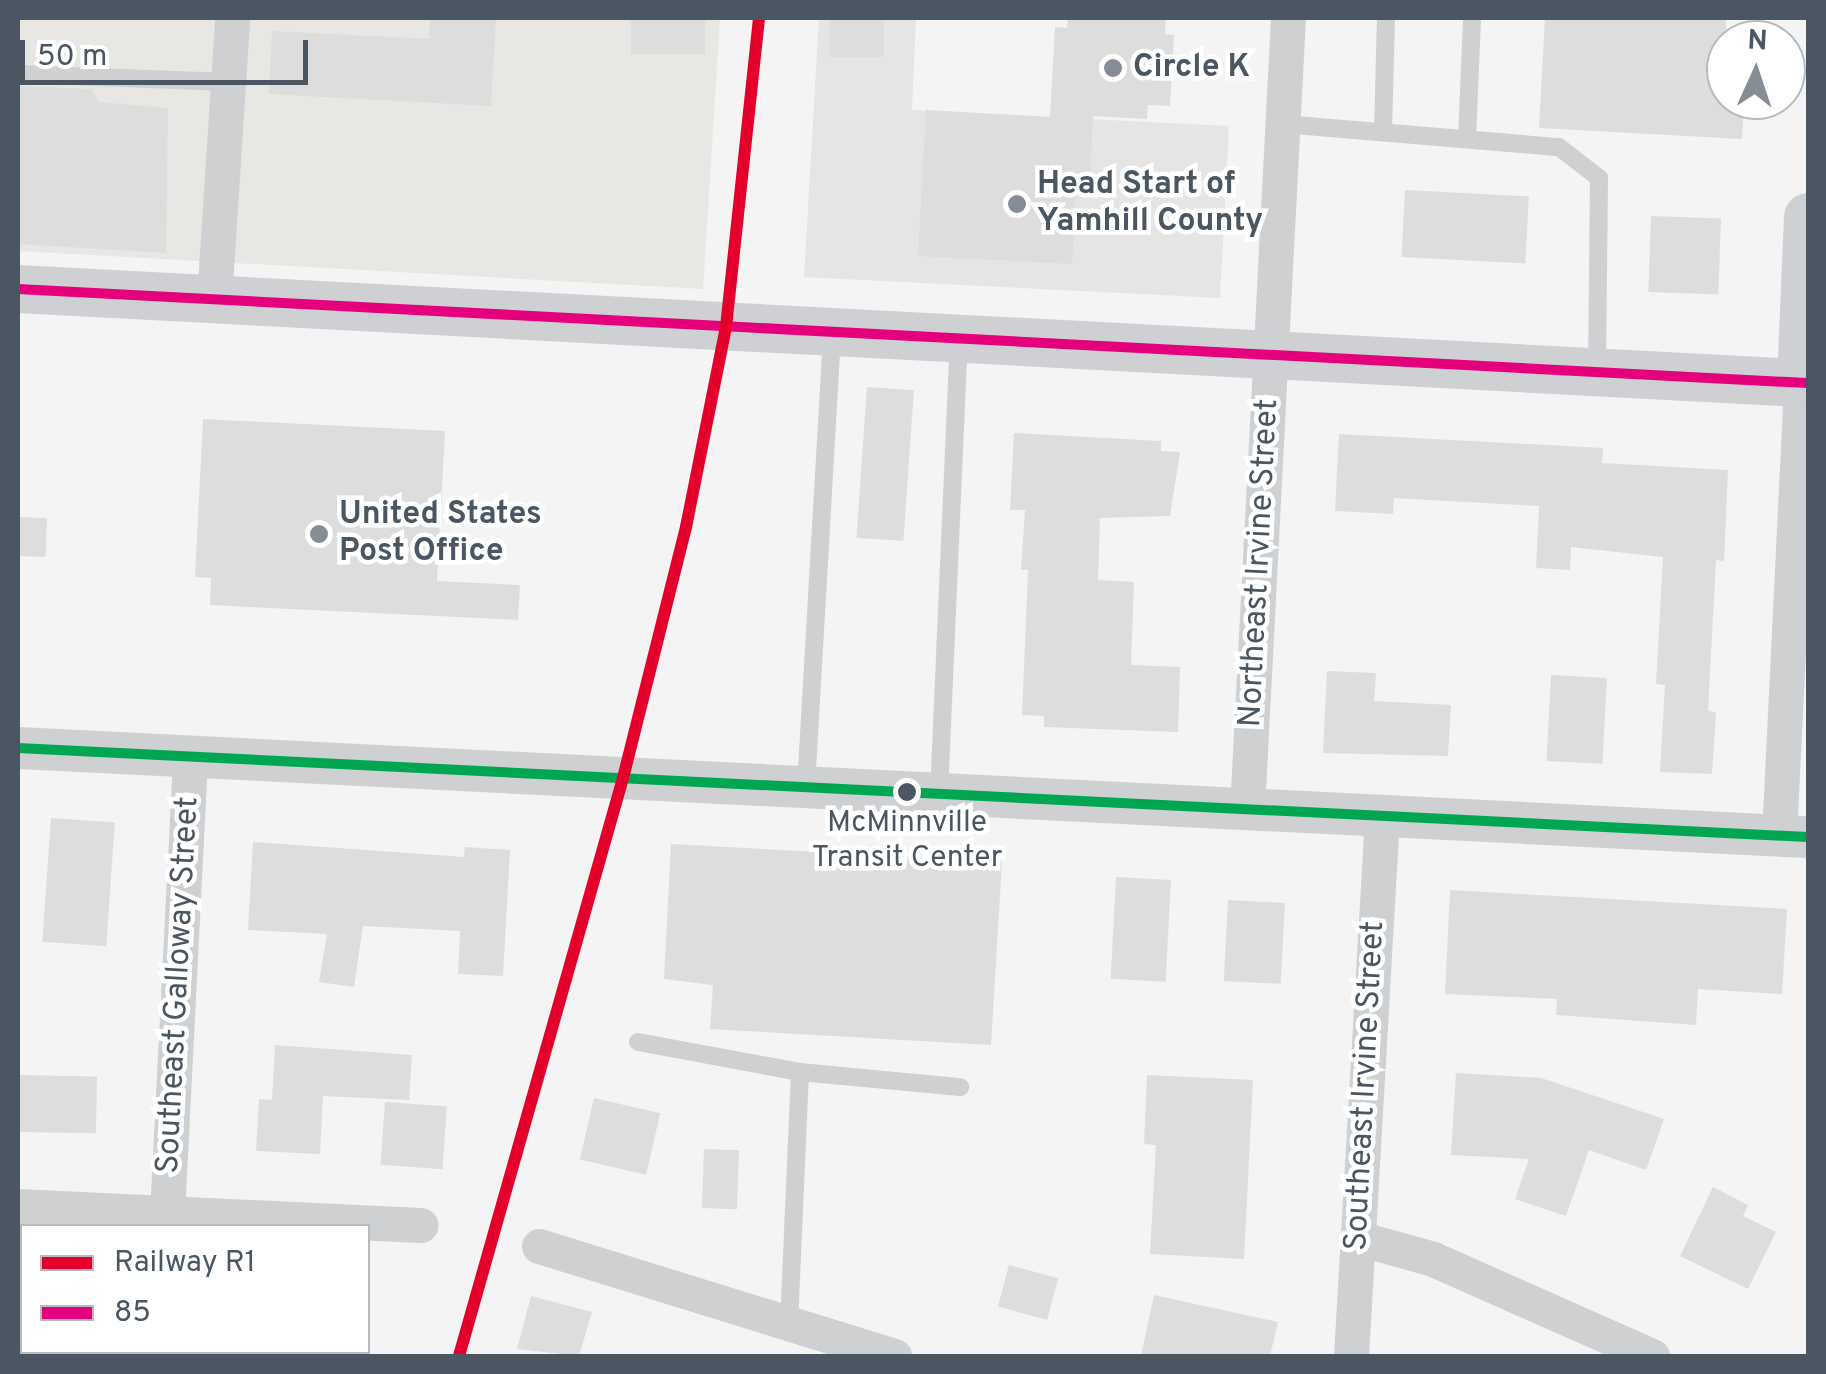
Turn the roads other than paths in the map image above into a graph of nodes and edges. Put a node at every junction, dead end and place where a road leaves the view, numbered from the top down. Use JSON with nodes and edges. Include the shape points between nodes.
{"nodes":[{"id":1,"x":232,"y":18,"type":"edge"},
{"id":2,"x":1288,"y":18,"type":"edge"},
{"id":3,"x":1386,"y":18,"type":"edge"},
{"id":4,"x":1472,"y":18,"type":"edge"},
{"id":5,"x":18,"y":74,"type":"edge"},
{"id":6,"x":228,"y":82,"type":"junction"},
{"id":7,"x":1282,"y":124,"type":"junction"},
{"id":8,"x":1382,"y":132,"type":"junction"},
{"id":9,"x":1467,"y":139,"type":"junction"},
{"id":10,"x":1808,"y":217,"type":"edge"},
{"id":11,"x":18,"y":289,"type":"edge"},
{"id":12,"x":214,"y":300,"type":"junction"},
{"id":13,"x":832,"y":333,"type":"junction"},
{"id":14,"x":959,"y":339,"type":"junction"},
{"id":15,"x":1270,"y":356,"type":"junction"},
{"id":16,"x":1597,"y":372,"type":"junction"},
{"id":17,"x":1805,"y":383,"type":"edge"},
{"id":18,"x":1799,"y":622,"type":"edge"},
{"id":19,"x":18,"y":748,"type":"edge"},
{"id":20,"x":190,"y":757,"type":"junction"},
{"id":21,"x":806,"y":787,"type":"junction"},
{"id":22,"x":939,"y":794,"type":"junction"},
{"id":23,"x":1247,"y":810,"type":"junction"},
{"id":24,"x":1382,"y":816,"type":"junction"},
{"id":25,"x":1794,"y":836,"type":"edge"},
{"id":26,"x":638,"y":1042,"type":"dead end"},
{"id":27,"x":800,"y":1072,"type":"junction"},
{"id":28,"x":960,"y":1087,"type":"dead end"},
{"id":29,"x":18,"y":1206,"type":"edge"},
{"id":30,"x":167,"y":1214,"type":"junction"},
{"id":31,"x":421,"y":1225,"type":"dead end"},
{"id":32,"x":1358,"y":1238,"type":"junction"},
{"id":33,"x":539,"y":1246,"type":"dead end"},
{"id":34,"x":789,"y":1324,"type":"junction"},
{"id":35,"x":894,"y":1356,"type":"edge"},
{"id":36,"x":1351,"y":1356,"type":"edge"},
{"id":37,"x":1652,"y":1356,"type":"edge"}],
"edges":[{"from":1,"to":6,"type":"street"},
{"from":2,"to":7,"type":"street","name":"Northeast Irvine Street"},
{"from":3,"to":8,"type":"lane"},
{"from":4,"to":9,"type":"lane"},
{"from":5,"to":6,"type":"lane"},
{"from":6,"to":12,"type":"street"},
{"from":7,"to":8,"type":"lane"},
{"from":7,"to":15,"type":"street","name":"Northeast Irvine Street"},
{"from":8,"to":9,"type":"lane"},
{"from":9,"to":16,"type":"lane","via":[[1559,147],[1600,178]]},
{"from":10,"to":17,"type":"main road"},
{"from":11,"to":12,"type":"main road"},
{"from":12,"to":13,"type":"main road"},
{"from":13,"to":14,"type":"main road"},
{"from":13,"to":21,"type":"lane"},
{"from":14,"to":15,"type":"main road"},
{"from":14,"to":22,"type":"lane"},
{"from":15,"to":16,"type":"main road"},
{"from":15,"to":23,"type":"street","name":"Northeast Irvine Street"},
{"from":16,"to":17,"type":"main road"},
{"from":17,"to":18,"type":"street"},
{"from":18,"to":25,"type":"street"},
{"from":19,"to":20,"type":"street"},
{"from":20,"to":21,"type":"street"},
{"from":20,"to":30,"type":"street","name":"Southeast Galloway Street"},
{"from":21,"to":22,"type":"street"},
{"from":22,"to":23,"type":"street"},
{"from":23,"to":24,"type":"street"},
{"from":24,"to":25,"type":"street"},
{"from":24,"to":32,"type":"street","name":"Southeast Irvine Street"},
{"from":26,"to":27,"type":"lane"},
{"from":27,"to":28,"type":"lane"},
{"from":27,"to":34,"type":"lane"},
{"from":29,"to":30,"type":"street"},
{"from":30,"to":31,"type":"street"},
{"from":32,"to":36,"type":"street","name":"Southeast Irvine Street"},
{"from":32,"to":37,"type":"street","via":[[1433,1259]]},
{"from":33,"to":34,"type":"street"},
{"from":34,"to":35,"type":"street"}]}
